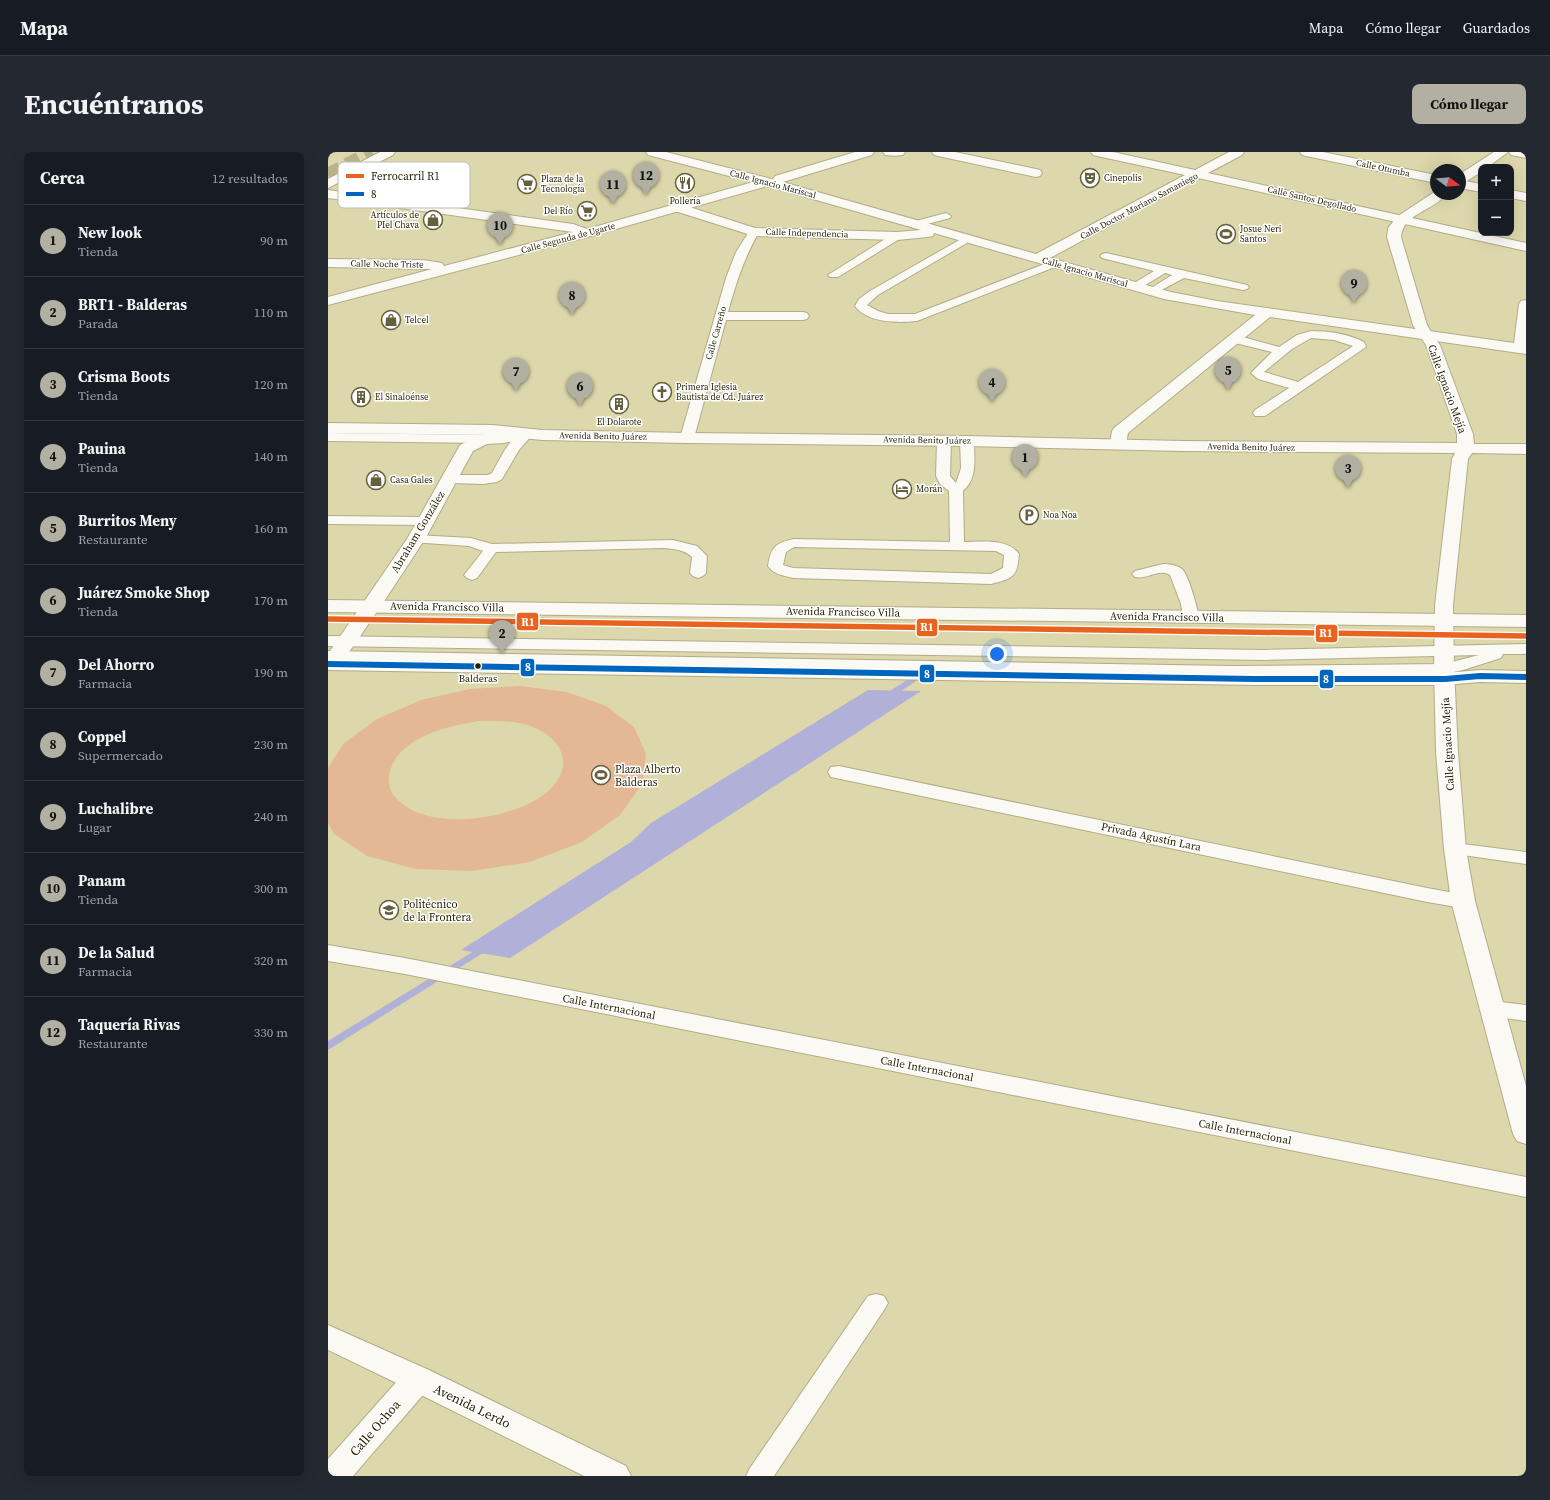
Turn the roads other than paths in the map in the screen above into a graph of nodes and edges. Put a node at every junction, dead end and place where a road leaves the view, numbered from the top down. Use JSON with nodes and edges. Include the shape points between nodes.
{"nodes":[{"id":1,"x":389,"y":152,"type":"edge"},
{"id":2,"x":652,"y":152,"type":"edge"},
{"id":3,"x":868,"y":152,"type":"edge"},
{"id":4,"x":889,"y":152,"type":"edge"},
{"id":5,"x":899,"y":152,"type":"edge"},
{"id":6,"x":938,"y":152,"type":"edge"},
{"id":7,"x":1097,"y":152,"type":"edge"},
{"id":8,"x":1238,"y":152,"type":"edge"},
{"id":9,"x":1306,"y":152,"type":"edge"},
{"id":10,"x":1502,"y":152,"type":"edge"},
{"id":11,"x":1515,"y":152,"type":"edge"},
{"id":12,"x":1526,"y":154,"type":"edge"},
{"id":13,"x":370,"y":162,"type":"edge"},
{"id":14,"x":1036,"y":173,"type":"dead end"},
{"id":15,"x":1199,"y":174,"type":"junction"},
{"id":16,"x":1466,"y":176,"type":"edge"},
{"id":17,"x":1430,"y":178,"type":"edge"},
{"id":18,"x":338,"y":179,"type":"edge"},
{"id":19,"x":779,"y":179,"type":"dead end"},
{"id":20,"x":328,"y":184,"type":"edge"},
{"id":21,"x":760,"y":184,"type":"dead end"},
{"id":22,"x":1466,"y":185,"type":"edge"},
{"id":23,"x":1478,"y":187,"type":"edge"},
{"id":24,"x":328,"y":194,"type":"edge"},
{"id":25,"x":338,"y":195,"type":"edge"},
{"id":26,"x":1514,"y":195,"type":"edge"},
{"id":27,"x":1526,"y":197,"type":"edge"},
{"id":28,"x":1431,"y":200,"type":"edge"},
{"id":29,"x":428,"y":208,"type":"edge"},
{"id":30,"x":680,"y":208,"type":"junction"},
{"id":31,"x":946,"y":216,"type":"dead end"},
{"id":32,"x":1404,"y":219,"type":"junction"},
{"id":33,"x":916,"y":224,"type":"junction"},
{"id":34,"x":937,"y":230,"type":"junction"},
{"id":35,"x":754,"y":232,"type":"junction"},
{"id":36,"x":586,"y":234,"type":"junction"},
{"id":37,"x":897,"y":236,"type":"junction"},
{"id":38,"x":968,"y":238,"type":"junction"},
{"id":39,"x":1526,"y":247,"type":"edge"},
{"id":40,"x":1106,"y":256,"type":"dead end"},
{"id":41,"x":1039,"y":258,"type":"junction"},
{"id":42,"x":328,"y":263,"type":"edge"},
{"id":43,"x":1056,"y":263,"type":"junction"},
{"id":44,"x":446,"y":269,"type":"junction"},
{"id":45,"x":1163,"y":270,"type":"junction"},
{"id":46,"x":834,"y":274,"type":"dead end"},
{"id":47,"x":1182,"y":274,"type":"junction"},
{"id":48,"x":1135,"y":287,"type":"junction"},
{"id":49,"x":1243,"y":287,"type":"dead end"},
{"id":50,"x":1152,"y":292,"type":"junction"},
{"id":51,"x":328,"y":301,"type":"edge"},
{"id":52,"x":1526,"y":304,"type":"edge"},
{"id":53,"x":1267,"y":312,"type":"junction"},
{"id":54,"x":721,"y":316,"type":"junction"},
{"id":55,"x":803,"y":316,"type":"dead end"},
{"id":56,"x":1426,"y":335,"type":"junction"},
{"id":57,"x":1235,"y":339,"type":"junction"},
{"id":58,"x":1524,"y":348,"type":"edge"},
{"id":59,"x":1282,"y":351,"type":"junction"},
{"id":60,"x":1300,"y":387,"type":"junction"},
{"id":61,"x":1260,"y":413,"type":"dead end"},
{"id":62,"x":328,"y":428,"type":"edge"},
{"id":63,"x":526,"y":434,"type":"junction"},
{"id":64,"x":328,"y":438,"type":"edge"},
{"id":65,"x":687,"y":438,"type":"junction"},
{"id":66,"x":484,"y":439,"type":"junction"},
{"id":67,"x":944,"y":440,"type":"junction"},
{"id":68,"x":967,"y":441,"type":"junction"},
{"id":69,"x":1118,"y":444,"type":"junction"},
{"id":70,"x":1466,"y":449,"type":"junction"},
{"id":71,"x":1526,"y":449,"type":"edge"},
{"id":72,"x":450,"y":479,"type":"junction"},
{"id":73,"x":956,"y":490,"type":"junction"},
{"id":74,"x":328,"y":520,"type":"edge"},
{"id":75,"x":425,"y":521,"type":"junction"},
{"id":76,"x":416,"y":539,"type":"junction"},
{"id":77,"x":957,"y":546,"type":"junction"},
{"id":78,"x":492,"y":548,"type":"junction"},
{"id":79,"x":698,"y":573,"type":"dead end"},
{"id":80,"x":1140,"y":574,"type":"dead end"},
{"id":81,"x":472,"y":575,"type":"dead end"},
{"id":82,"x":328,"y":606,"type":"edge"},
{"id":83,"x":372,"y":606,"type":"junction"},
{"id":84,"x":1191,"y":617,"type":"junction"},
{"id":85,"x":1444,"y":620,"type":"junction"},
{"id":86,"x":1526,"y":621,"type":"edge"},
{"id":87,"x":1522,"y":649,"type":"edge"},
{"id":88,"x":333,"y":654,"type":"edge"},
{"id":89,"x":1444,"y":666,"type":"junction"},
{"id":90,"x":1526,"y":677,"type":"edge"},
{"id":91,"x":839,"y":772,"type":"dead end"},
{"id":92,"x":1455,"y":849,"type":"junction"},
{"id":93,"x":1526,"y":858,"type":"edge"},
{"id":94,"x":1463,"y":900,"type":"junction"},
{"id":95,"x":328,"y":953,"type":"edge"},
{"id":96,"x":1492,"y":1009,"type":"junction"},
{"id":97,"x":1526,"y":1013,"type":"edge"},
{"id":98,"x":1526,"y":1134,"type":"edge"},
{"id":99,"x":1526,"y":1187,"type":"edge"},
{"id":100,"x":876,"y":1303,"type":"dead end"},
{"id":101,"x":328,"y":1337,"type":"edge"},
{"id":102,"x":418,"y":1379,"type":"junction"},
{"id":103,"x":333,"y":1476,"type":"edge"},
{"id":104,"x":615,"y":1476,"type":"edge"},
{"id":105,"x":759,"y":1476,"type":"edge"}],
"edges":[{"from":1,"to":13,"type":"street"},
{"from":2,"to":33,"type":"street","name":"Calle Ignacio Mariscal"},
{"from":3,"to":19,"type":"street"},
{"from":4,"to":5,"type":"street"},
{"from":6,"to":14,"type":"street"},
{"from":7,"to":15,"type":"street","name":"Calle Santos Degollado"},
{"from":8,"to":15,"type":"street","name":"Calle Doctor Mariano Samaniego"},
{"from":9,"to":17,"type":"street","name":"Calle Otumba"},
{"from":10,"to":16,"type":"street"},
{"from":11,"to":12,"type":"street"},
{"from":15,"to":32,"type":"street","name":"Calle Santos Degollado"},
{"from":15,"to":41,"type":"street","name":"Calle Doctor Mariano Samaniego"},
{"from":18,"to":20,"type":"street"},
{"from":21,"to":30,"type":"street","name":"Calle Segunda de Ugarte"},
{"from":22,"to":23,"type":"street"},
{"from":24,"to":25,"type":"street"},
{"from":26,"to":27,"type":"street"},
{"from":28,"to":32,"type":"street"},
{"from":29,"to":36,"type":"street","via":[[572,228]]},
{"from":30,"to":35,"type":"street","name":"Calle Independencia"},
{"from":30,"to":36,"type":"street","name":"Calle Segunda de Ugarte"},
{"from":31,"to":33,"type":"lane"},
{"from":32,"to":39,"type":"street","name":"Calle Santos Degollado"},
{"from":32,"to":56,"type":"street","name":"Calle Ignacio Mejía","via":[[1395,228],[1394,237],[1420,325]]},
{"from":33,"to":34,"type":"street","name":"Calle Ignacio Mariscal"},
{"from":34,"to":37,"type":"street","name":"Calle Independencia"},
{"from":34,"to":38,"type":"street","name":"Calle Ignacio Mariscal"},
{"from":35,"to":37,"type":"street","name":"Calle Independencia"},
{"from":35,"to":54,"type":"lane","name":"Calle Carreño","via":[[742,252]]},
{"from":36,"to":44,"type":"street","name":"Calle Segunda de Ugarte"},
{"from":37,"to":46,"type":"lane"},
{"from":38,"to":41,"type":"street","name":"Calle Ignacio Mariscal"},
{"from":38,"to":43,"type":"lane","via":[[874,293],[863,301],[861,306],[866,310],[894,318],[917,317]]},
{"from":40,"to":45,"type":"lane"},
{"from":41,"to":43,"type":"street","name":"Calle Ignacio Mariscal"},
{"from":42,"to":44,"type":"street","name":"Calle Noche Triste","via":[[423,264]]},
{"from":43,"to":48,"type":"street","name":"Calle Ignacio Mariscal"},
{"from":44,"to":51,"type":"street","name":"Calle Segunda de Ugarte"},
{"from":45,"to":47,"type":"lane"},
{"from":45,"to":48,"type":"lane"},
{"from":47,"to":49,"type":"lane"},
{"from":47,"to":50,"type":"lane"},
{"from":48,"to":50,"type":"street","name":"Calle Ignacio Mariscal"},
{"from":50,"to":53,"type":"street","name":"Calle Ignacio Mariscal"},
{"from":52,"to":58,"type":"street"},
{"from":53,"to":56,"type":"street","name":"Calle Ignacio Mariscal"},
{"from":53,"to":57,"type":"street"},
{"from":54,"to":55,"type":"lane"},
{"from":54,"to":65,"type":"lane","name":"Calle Carreño"},
{"from":56,"to":58,"type":"street","name":"Calle Ignacio Mariscal"},
{"from":56,"to":70,"type":"street","name":"Calle Ignacio Mejía","via":[[1433,345],[1465,434]]},
{"from":57,"to":59,"type":"lane"},
{"from":57,"to":69,"type":"street","via":[[1120,431]]},
{"from":59,"to":60,"type":"lane","via":[[1257,373]]},
{"from":59,"to":60,"type":"lane","via":[[1305,335],[1311,334],[1360,345]]},
{"from":60,"to":61,"type":"lane"},
{"from":62,"to":63,"type":"street","name":"Avenida Benito Juárez","via":[[493,430]]},
{"from":63,"to":65,"type":"street","name":"Avenida Benito Juárez"},
{"from":63,"to":66,"type":"street","name":"Abraham González"},
{"from":63,"to":72,"type":"lane","via":[[513,448],[497,476],[492,479]]},
{"from":64,"to":66,"type":"lane"},
{"from":65,"to":67,"type":"street","name":"Avenida Benito Juárez"},
{"from":66,"to":72,"type":"street","name":"Abraham González","via":[[466,448]]},
{"from":67,"to":68,"type":"street","name":"Avenida Benito Juárez"},
{"from":67,"to":73,"type":"lane","via":[[943,476],[945,482]]},
{"from":68,"to":69,"type":"street","name":"Avenida Benito Juárez"},
{"from":68,"to":73,"type":"lane","via":[[968,475],[962,486]]},
{"from":69,"to":70,"type":"street","name":"Avenida Benito Juárez"},
{"from":70,"to":71,"type":"street","name":"Avenida Benito Juárez"},
{"from":70,"to":85,"type":"street","name":"Calle Ignacio Mejía","via":[[1460,459]]},
{"from":72,"to":75,"type":"street","name":"Abraham González"},
{"from":73,"to":77,"type":"lane"},
{"from":74,"to":75,"type":"lane"},
{"from":75,"to":76,"type":"street","name":"Abraham González"},
{"from":76,"to":78,"type":"lane","via":[[471,542]]},
{"from":76,"to":83,"type":"street","name":"Abraham González"},
{"from":77,"to":77,"type":"lane","via":[[997,547],[1009,551],[1012,554],[1010,570],[1000,577],[991,579],[793,573],[779,570],[775,566],[778,551],[794,543]]},
{"from":78,"to":79,"type":"lane","via":[[681,545],[694,549],[700,556]]},
{"from":78,"to":81,"type":"lane"},
{"from":80,"to":84,"type":"lane","via":[[1160,568],[1177,573],[1189,604]]},
{"from":82,"to":83,"type":"street","name":"Avenida Francisco Villa"},
{"from":83,"to":84,"type":"street","name":"Avenida Francisco Villa"},
{"from":83,"to":88,"type":"street","name":"Abraham González"},
{"from":84,"to":85,"type":"street","name":"Avenida Francisco Villa"},
{"from":85,"to":86,"type":"street","name":"Avenida Francisco Villa"},
{"from":85,"to":89,"type":"street","name":"Calle Ignacio Mejía"},
{"from":87,"to":89,"type":"lane","via":[[1457,667]]},
{"from":88,"to":89,"type":"lane","via":[[1233,672]]},
{"from":88,"to":89,"type":"street","via":[[879,674],[1255,679]]},
{"from":89,"to":90,"type":"street","via":[[1480,676]]},
{"from":89,"to":92,"type":"street","name":"Calle Ignacio Mejía","via":[[1447,752]]},
{"from":91,"to":94,"type":"street","name":"Privada Agustín Lara","via":[[1427,895]]},
{"from":92,"to":93,"type":"lane"},
{"from":92,"to":94,"type":"street","name":"Calle Ignacio Mejía"},
{"from":94,"to":96,"type":"street","name":"Calle Ignacio Mejía"},
{"from":95,"to":99,"type":"street","name":"Calle Internacional","via":[[405,966]]},
{"from":96,"to":97,"type":"street"},
{"from":96,"to":98,"type":"street","name":"Calle Ignacio Mejía"},
{"from":100,"to":105,"type":"lane"},
{"from":101,"to":102,"type":"street","name":"Avenida Lerdo"},
{"from":102,"to":103,"type":"street","name":"Calle Ochoa"},
{"from":102,"to":104,"type":"street","name":"Avenida Lerdo"}]}
